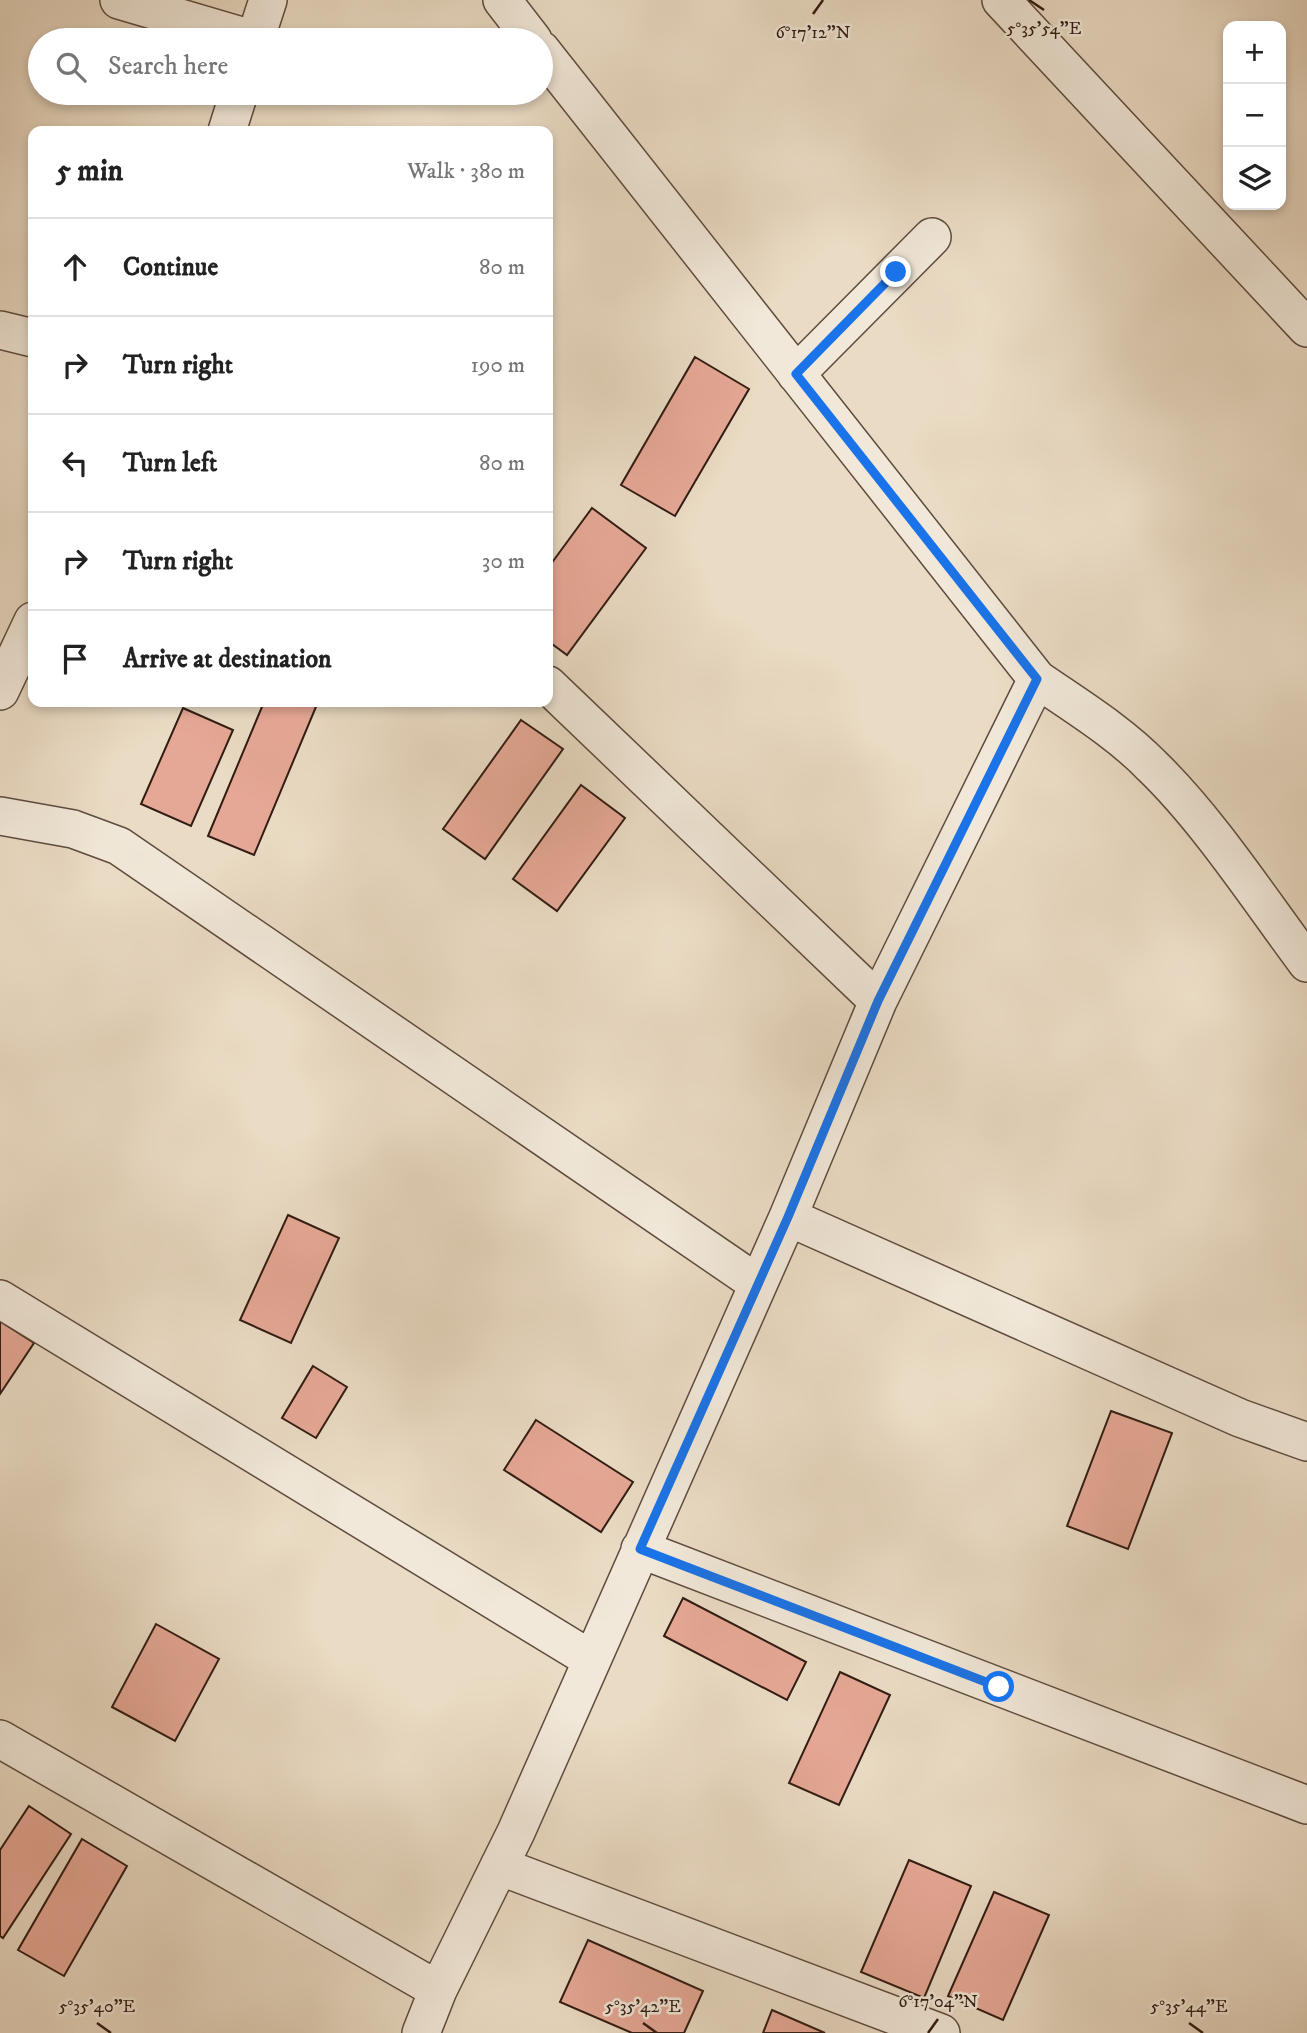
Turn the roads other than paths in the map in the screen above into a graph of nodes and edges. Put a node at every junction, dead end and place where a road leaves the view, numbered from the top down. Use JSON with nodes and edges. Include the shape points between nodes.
{"nodes":[{"id":1,"x":119,"y":0,"type":"edge"},
{"id":2,"x":268,"y":0,"type":"edge"},
{"id":3,"x":502,"y":0,"type":"edge"},
{"id":4,"x":1001,"y":0,"type":"edge"},
{"id":5,"x":214,"y":28,"type":"edge"},
{"id":6,"x":259,"y":28,"type":"edge"},
{"id":7,"x":524,"y":28,"type":"edge"},
{"id":8,"x":553,"y":65,"type":"edge"},
{"id":9,"x":235,"y":105,"type":"edge"},
{"id":10,"x":229,"y":126,"type":"edge"},
{"id":11,"x":932,"y":237,"type":"dead end"},
{"id":12,"x":1307,"y":328,"type":"edge"},
{"id":13,"x":0,"y":330,"type":"edge"},
{"id":14,"x":28,"y":337,"type":"edge"},
{"id":15,"x":796,"y":374,"type":"junction"},
{"id":16,"x":28,"y":632,"type":"edge"},
{"id":17,"x":1037,"y":679,"type":"junction"},
{"id":18,"x":553,"y":690,"type":"edge"},
{"id":19,"x":0,"y":691,"type":"edge"},
{"id":20,"x":0,"y":816,"type":"edge"},
{"id":21,"x":1307,"y":963,"type":"edge"},
{"id":22,"x":878,"y":1001,"type":"junction"},
{"id":23,"x":788,"y":1217,"type":"junction"},
{"id":24,"x":758,"y":1284,"type":"junction"},
{"id":25,"x":0,"y":1299,"type":"edge"},
{"id":26,"x":1307,"y":1442,"type":"edge"},
{"id":27,"x":640,"y":1549,"type":"junction"},
{"id":28,"x":592,"y":1660,"type":"junction"},
{"id":29,"x":0,"y":1739,"type":"edge"},
{"id":30,"x":1307,"y":1805,"type":"edge"},
{"id":31,"x":499,"y":1866,"type":"junction"},
{"id":32,"x":438,"y":1990,"type":"junction"},
{"id":33,"x":421,"y":2033,"type":"edge"},
{"id":34,"x":941,"y":2033,"type":"edge"}],
"edges":[{"from":1,"to":5,"type":"street"},
{"from":2,"to":6,"type":"street"},
{"from":3,"to":7,"type":"street"},
{"from":4,"to":12,"type":"street"},
{"from":8,"to":15,"type":"street"},
{"from":9,"to":10,"type":"street"},
{"from":11,"to":15,"type":"street"},
{"from":13,"to":14,"type":"street"},
{"from":15,"to":17,"type":"street"},
{"from":16,"to":19,"type":"street"},
{"from":17,"to":21,"type":"street","via":[[1152,765]]},
{"from":17,"to":22,"type":"street"},
{"from":18,"to":22,"type":"street"},
{"from":20,"to":24,"type":"street","via":[[73,829],[119,846]]},
{"from":22,"to":23,"type":"street"},
{"from":23,"to":24,"type":"street"},
{"from":23,"to":26,"type":"street","via":[[1240,1418]]},
{"from":24,"to":27,"type":"street"},
{"from":25,"to":28,"type":"street"},
{"from":27,"to":28,"type":"street"},
{"from":27,"to":30,"type":"street"},
{"from":28,"to":31,"type":"street"},
{"from":29,"to":32,"type":"street"},
{"from":31,"to":32,"type":"street"},
{"from":31,"to":34,"type":"street"},
{"from":32,"to":33,"type":"street"}]}
